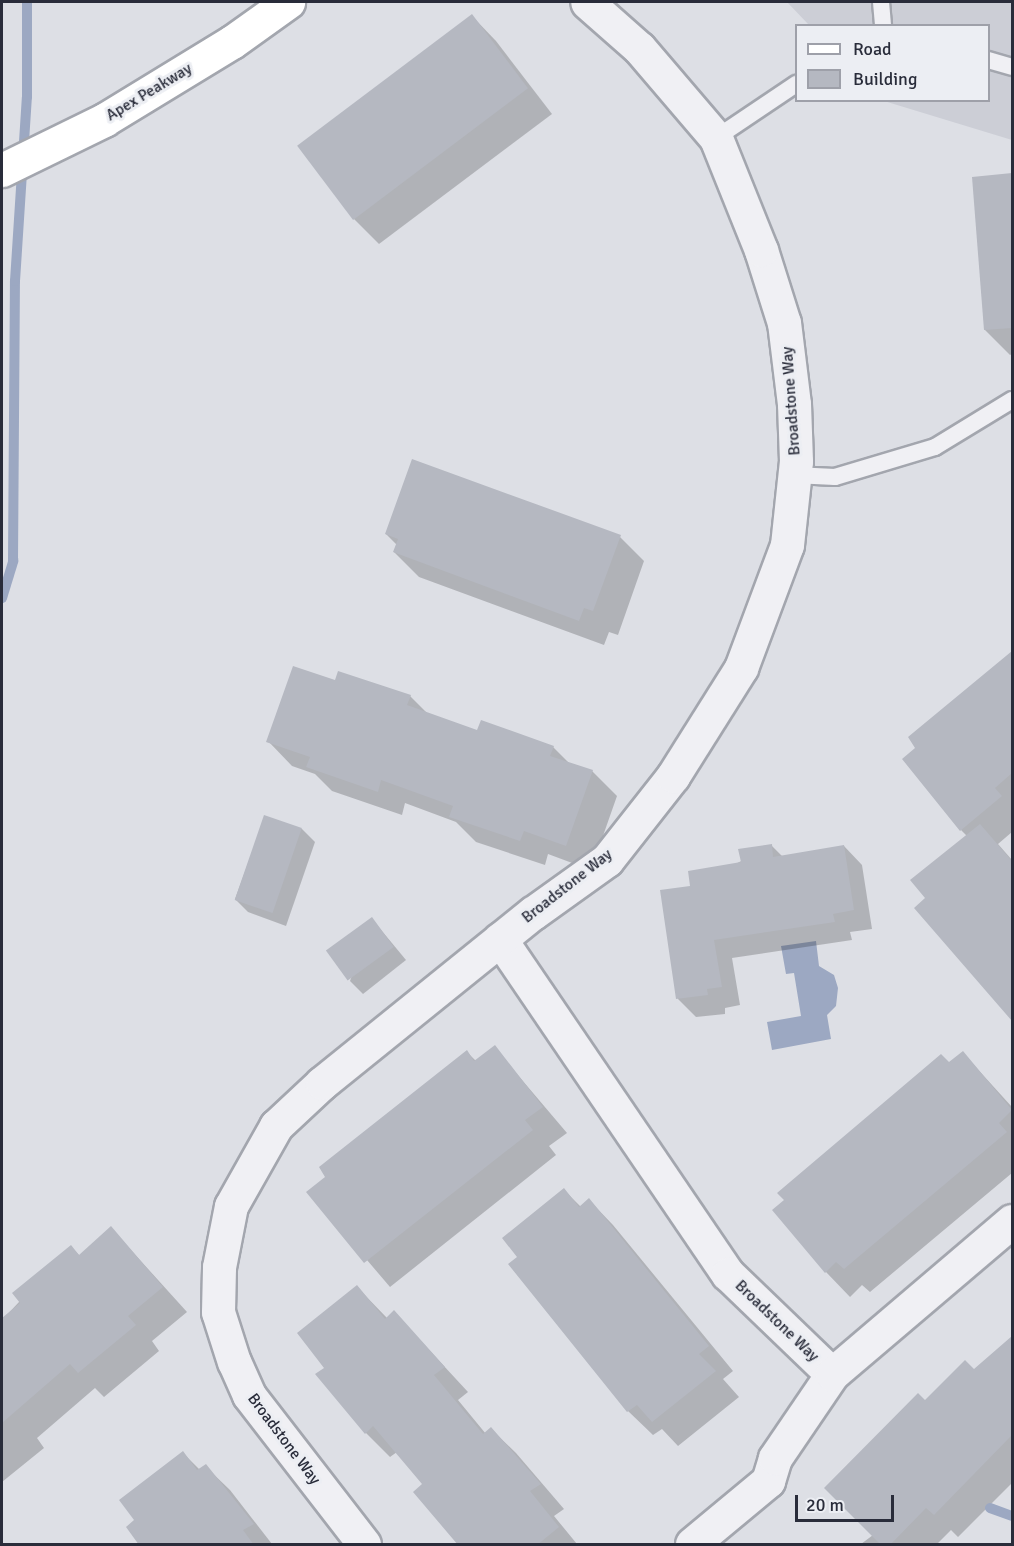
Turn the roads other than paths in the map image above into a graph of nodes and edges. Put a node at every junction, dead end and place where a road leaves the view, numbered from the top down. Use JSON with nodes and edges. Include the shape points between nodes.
{"nodes":[{"id":1,"x":288,"y":2,"type":"edge"},
{"id":2,"x":587,"y":2,"type":"edge"},
{"id":3,"x":881,"y":2,"type":"edge"},
{"id":4,"x":883,"y":24,"type":"edge"},
{"id":5,"x":990,"y":61,"type":"edge"},
{"id":6,"x":1012,"y":67,"type":"edge"},
{"id":7,"x":795,"y":85,"type":"edge"},
{"id":8,"x":716,"y":138,"type":"junction"},
{"id":9,"x":2,"y":170,"type":"edge"},
{"id":10,"x":1012,"y":400,"type":"edge"},
{"id":11,"x":794,"y":475,"type":"junction"},
{"id":12,"x":500,"y":939,"type":"junction"},
{"id":13,"x":1012,"y":1221,"type":"edge"},
{"id":14,"x":832,"y":1374,"type":"junction"},
{"id":15,"x":364,"y":1545,"type":"edge"},
{"id":16,"x":693,"y":1545,"type":"edge"}],
"edges":[{"from":1,"to":9,"type":"main road","name":"Apex Peakway","via":[[232,42],[104,120]]},
{"from":2,"to":8,"type":"street","name":"Broadstone Way","via":[[639,48]]},
{"from":3,"to":4,"type":"lane"},
{"from":5,"to":6,"type":"lane"},
{"from":7,"to":8,"type":"lane"},
{"from":8,"to":11,"type":"street","name":"Broadstone Way","via":[[761,250],[784,323],[794,404]]},
{"from":10,"to":11,"type":"lane","via":[[935,447],[834,477]]},
{"from":11,"to":12,"type":"street","name":"Broadstone Way","via":[[787,545],[771,596],[735,678],[673,776],[607,860]]},
{"from":12,"to":14,"type":"street","name":"Broadstone Way","via":[[728,1274]]},
{"from":12,"to":15,"type":"street","name":"Broadstone Way","via":[[322,1083],[276,1126],[231,1206],[219,1267],[218,1312],[234,1362],[249,1395]]},
{"from":13,"to":14,"type":"street","name":"Broadstone Way"},
{"from":14,"to":16,"type":"street","name":"Broadstone Way","via":[[775,1458],[768,1481]]}]}
